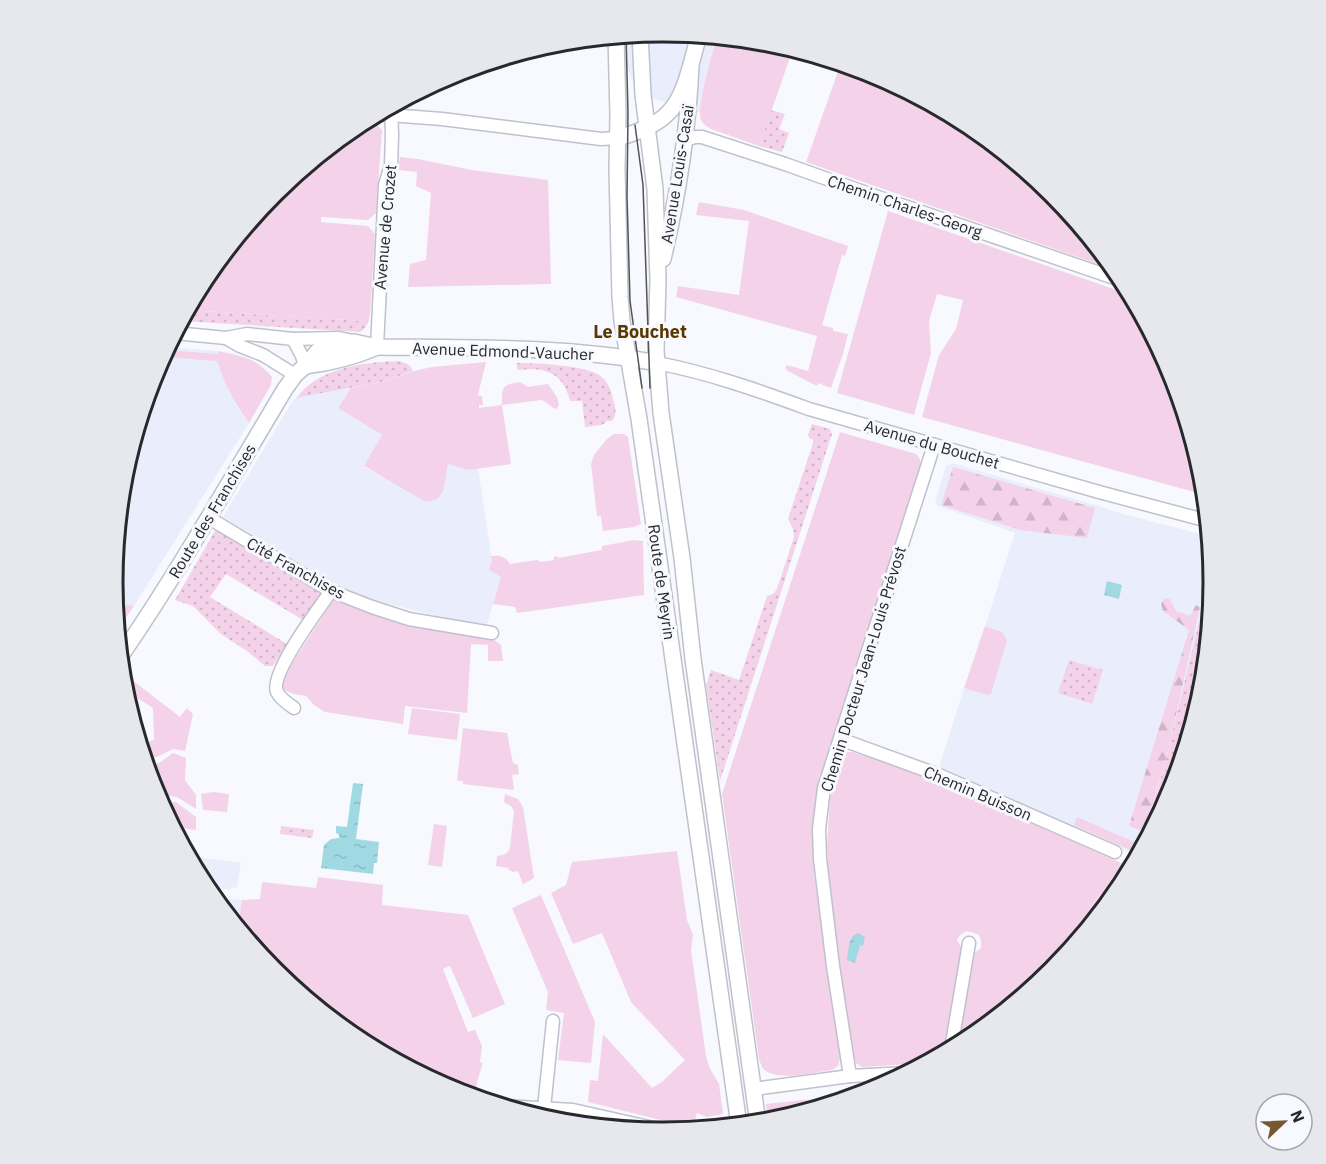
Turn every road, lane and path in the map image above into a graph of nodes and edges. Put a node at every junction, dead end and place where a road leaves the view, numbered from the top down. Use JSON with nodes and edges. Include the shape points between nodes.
{"nodes":[{"id":1,"x":640,"y":43,"type":"edge"},
{"id":2,"x":697,"y":43,"type":"edge"},
{"id":3,"x":616,"y":44,"type":"edge"},
{"id":4,"x":691,"y":66,"type":"junction"},
{"id":5,"x":397,"y":112,"type":"edge"},
{"id":6,"x":391,"y":115,"type":"edge"},
{"id":7,"x":645,"y":128,"type":"junction"},
{"id":8,"x":618,"y":138,"type":"junction"},
{"id":9,"x":685,"y":141,"type":"junction"},
{"id":10,"x":1107,"y":275,"type":"edge"},
{"id":11,"x":658,"y":280,"type":"junction"},
{"id":12,"x":184,"y":334,"type":"edge"},
{"id":13,"x":226,"y":338,"type":"junction"},
{"id":14,"x":293,"y":339,"type":"junction"},
{"id":15,"x":354,"y":342,"type":"junction"},
{"id":16,"x":377,"y":347,"type":"junction"},
{"id":17,"x":629,"y":358,"type":"junction"},
{"id":18,"x":657,"y":363,"type":"junction"},
{"id":19,"x":300,"y":371,"type":"junction"},
{"id":20,"x":934,"y":445,"type":"junction"},
{"id":21,"x":209,"y":518,"type":"junction"},
{"id":22,"x":1199,"y":518,"type":"edge"},
{"id":23,"x":331,"y":591,"type":"junction"},
{"id":24,"x":492,"y":633,"type":"dead end"},
{"id":25,"x":127,"y":646,"type":"edge"},
{"id":26,"x":294,"y":708,"type":"dead end"},
{"id":27,"x":840,"y":739,"type":"junction"},
{"id":28,"x":1114,"y":852,"type":"dead end"},
{"id":29,"x":969,"y":943,"type":"dead end"},
{"id":30,"x":553,"y":1021,"type":"dead end"},
{"id":31,"x":953,"y":1037,"type":"edge"},
{"id":32,"x":885,"y":1074,"type":"edge"},
{"id":33,"x":850,"y":1076,"type":"junction"},
{"id":34,"x":757,"y":1088,"type":"junction"},
{"id":35,"x":540,"y":1108,"type":"edge"},
{"id":36,"x":544,"y":1108,"type":"junction"},
{"id":37,"x":758,"y":1113,"type":"edge"},
{"id":38,"x":738,"y":1116,"type":"edge"},
{"id":39,"x":594,"y":1117,"type":"edge"}],
"edges":[{"from":1,"to":7,"type":"main road","name":"Route de Meyrin"},
{"from":2,"to":4,"type":"main road","name":"Avenue Louis-Casaï"},
{"from":3,"to":8,"type":"main road","name":"Route de Meyrin"},
{"from":4,"to":7,"type":"main road","name":"Avenue Louis-Casaï","via":[[673,108]]},
{"from":4,"to":9,"type":"main road","name":"Avenue Louis-Casaï"},
{"from":5,"to":8,"type":"street"},
{"from":6,"to":16,"type":"street","name":"Avenue de Crozet"},
{"from":7,"to":8,"type":"main road","name":"Avenue Louis-Casaï"},
{"from":7,"to":11,"type":"main road","name":"Route de Meyrin","via":[[655,181]]},
{"from":8,"to":17,"type":"main road","name":"Route de Meyrin","via":[[620,297]]},
{"from":9,"to":10,"type":"street","name":"Chemin Charles-Georg","via":[[702,137]]},
{"from":9,"to":11,"type":"main road","name":"Avenue Louis-Casaï"},
{"from":11,"to":18,"type":"main road","name":"Route de Meyrin"},
{"from":12,"to":13,"type":"street"},
{"from":13,"to":14,"type":"street","via":[[247,334]]},
{"from":13,"to":19,"type":"street"},
{"from":14,"to":15,"type":"street","via":[[339,338]]},
{"from":14,"to":19,"type":"street","via":[[302,356]]},
{"from":15,"to":16,"type":"main road","name":"Route des Franchises"},
{"from":15,"to":19,"type":"main road","name":"Route des Franchises","via":[[318,351]]},
{"from":16,"to":17,"type":"main road","name":"Avenue Edmond-Vaucher","via":[[530,350]]},
{"from":16,"to":19,"type":"main road"},
{"from":17,"to":18,"type":"main road","name":"Avenue Edmond-Vaucher"},
{"from":17,"to":38,"type":"main road","name":"Route de Meyrin"},
{"from":18,"to":20,"type":"street","name":"Avenue du Bouchet"},
{"from":18,"to":34,"type":"main road","name":"Route de Meyrin","via":[[693,659]]},
{"from":19,"to":21,"type":"main road","name":"Route des Franchises"},
{"from":20,"to":22,"type":"street","name":"Avenue du Bouchet"},
{"from":20,"to":27,"type":"street","name":"Chemin Docteur Jean-Louis Prévost"},
{"from":21,"to":23,"type":"street","name":"Cité Franchises"},
{"from":21,"to":25,"type":"main road","name":"Route des Franchises"},
{"from":23,"to":24,"type":"street","name":"Cité Franchises","via":[[409,619]]},
{"from":23,"to":26,"type":"street","via":[[281,668],[277,693]]},
{"from":27,"to":28,"type":"street","name":"Chemin Buisson","via":[[939,775]]},
{"from":27,"to":33,"type":"street","name":"Chemin Docteur Jean-Louis Prévost","via":[[824,788],[819,829],[833,966]]},
{"from":29,"to":31,"type":"street"},
{"from":30,"to":36,"type":"street"},
{"from":32,"to":33,"type":"street"},
{"from":33,"to":34,"type":"street"},
{"from":34,"to":37,"type":"main road","name":"Route de Meyrin"},
{"from":35,"to":36,"type":"street"},
{"from":36,"to":39,"type":"street","via":[[573,1110]]}]}
